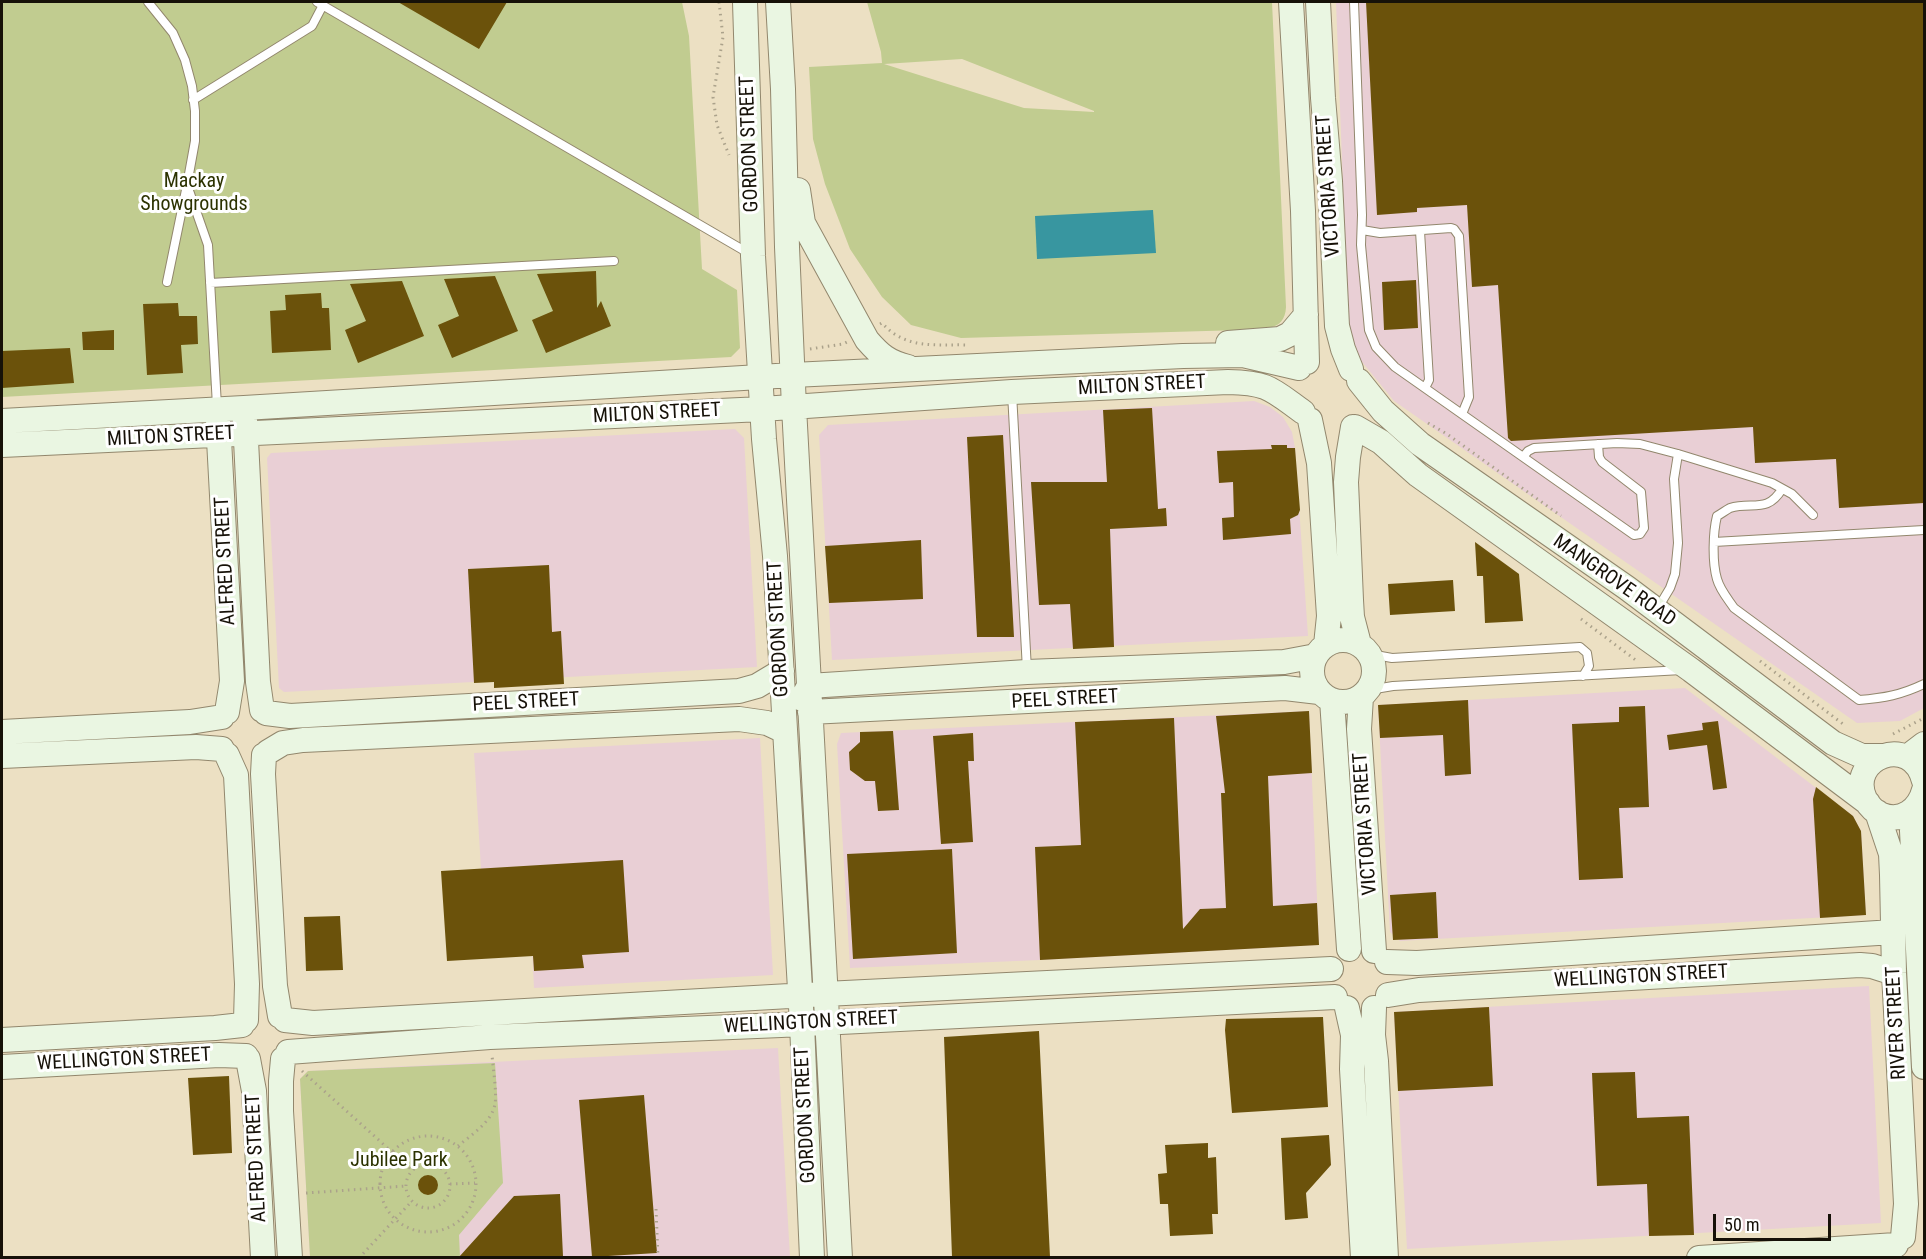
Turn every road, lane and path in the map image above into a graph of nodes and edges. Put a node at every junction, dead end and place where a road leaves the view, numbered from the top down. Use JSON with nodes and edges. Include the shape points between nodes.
{"nodes":[{"id":1,"x":148,"y":2,"type":"edge"},
{"id":2,"x":745,"y":2,"type":"edge"},
{"id":3,"x":778,"y":2,"type":"edge"},
{"id":4,"x":1291,"y":2,"type":"edge"},
{"id":5,"x":1318,"y":2,"type":"edge"},
{"id":6,"x":1354,"y":2,"type":"edge"},
{"id":7,"x":320,"y":3,"type":"edge"},
{"id":8,"x":783,"y":89,"type":"junction"},
{"id":9,"x":193,"y":100,"type":"junction"},
{"id":10,"x":187,"y":185,"type":"junction"},
{"id":11,"x":1362,"y":230,"type":"junction"},
{"id":12,"x":1420,"y":231,"type":"junction"},
{"id":13,"x":753,"y":256,"type":"junction"},
{"id":14,"x":614,"y":261,"type":"dead end"},
{"id":15,"x":167,"y":282,"type":"dead end"},
{"id":16,"x":210,"y":283,"type":"junction"},
{"id":17,"x":1306,"y":315,"type":"junction"},
{"id":18,"x":875,"y":326,"type":"dead end"},
{"id":19,"x":853,"y":338,"type":"dead end"},
{"id":20,"x":971,"y":345,"type":"dead end"},
{"id":21,"x":808,"y":349,"type":"dead end"},
{"id":22,"x":1155,"y":357,"type":"junction"},
{"id":23,"x":1303,"y":365,"type":"junction"},
{"id":24,"x":918,"y":369,"type":"junction"},
{"id":25,"x":793,"y":375,"type":"junction"},
{"id":26,"x":1355,"y":375,"type":"junction"},
{"id":27,"x":761,"y":376,"type":"junction"},
{"id":28,"x":1425,"y":388,"type":"junction"},
{"id":29,"x":1012,"y":392,"type":"junction"},
{"id":30,"x":794,"y":407,"type":"junction"},
{"id":31,"x":244,"y":408,"type":"junction"},
{"id":32,"x":762,"y":409,"type":"junction"},
{"id":33,"x":217,"y":410,"type":"junction"},
{"id":34,"x":1462,"y":414,"type":"junction"},
{"id":35,"x":1307,"y":416,"type":"junction"},
{"id":36,"x":2,"y":421,"type":"edge"},
{"id":37,"x":1354,"y":427,"type":"junction"},
{"id":38,"x":245,"y":434,"type":"junction"},
{"id":39,"x":219,"y":435,"type":"junction"},
{"id":40,"x":1598,"y":444,"type":"junction"},
{"id":41,"x":2,"y":446,"type":"edge"},
{"id":42,"x":1678,"y":454,"type":"junction"},
{"id":43,"x":1523,"y":457,"type":"junction"},
{"id":44,"x":1782,"y":489,"type":"junction"},
{"id":45,"x":1812,"y":515,"type":"dead end"},
{"id":46,"x":1924,"y":530,"type":"edge"},
{"id":47,"x":1714,"y":542,"type":"junction"},
{"id":48,"x":1657,"y":610,"type":"junction"},
{"id":49,"x":1581,"y":619,"type":"dead end"},
{"id":50,"x":1364,"y":649,"type":"junction"},
{"id":51,"x":1321,"y":650,"type":"junction"},
{"id":52,"x":1755,"y":658,"type":"dead end"},
{"id":53,"x":1691,"y":670,"type":"junction"},
{"id":54,"x":782,"y":671,"type":"junction"},
{"id":55,"x":1027,"y":672,"type":"junction"},
{"id":56,"x":1641,"y":672,"type":"junction"},
{"id":57,"x":1583,"y":676,"type":"junction"},
{"id":58,"x":1924,"y":684,"type":"edge"},
{"id":59,"x":809,"y":686,"type":"junction"},
{"id":60,"x":1365,"y":693,"type":"junction"},
{"id":61,"x":1325,"y":696,"type":"junction"},
{"id":62,"x":624,"y":697,"type":"junction"},
{"id":63,"x":506,"y":704,"type":"junction"},
{"id":64,"x":264,"y":711,"type":"junction"},
{"id":65,"x":810,"y":712,"type":"junction"},
{"id":66,"x":225,"y":714,"type":"junction"},
{"id":67,"x":1924,"y":717,"type":"edge"},
{"id":68,"x":626,"y":724,"type":"junction"},
{"id":69,"x":1845,"y":726,"type":"dead end"},
{"id":70,"x":507,"y":730,"type":"junction"},
{"id":71,"x":784,"y":731,"type":"junction"},
{"id":72,"x":2,"y":732,"type":"edge"},
{"id":73,"x":1886,"y":746,"type":"junction"},
{"id":74,"x":1916,"y":750,"type":"edge"},
{"id":75,"x":225,"y":752,"type":"junction"},
{"id":76,"x":266,"y":753,"type":"junction"},
{"id":77,"x":2,"y":756,"type":"edge"},
{"id":78,"x":786,"y":767,"type":"junction"},
{"id":79,"x":1924,"y":781,"type":"edge"},
{"id":80,"x":1921,"y":798,"type":"edge"},
{"id":81,"x":1872,"y":808,"type":"junction"},
{"id":82,"x":1893,"y":932,"type":"junction"},
{"id":83,"x":1921,"y":944,"type":"edge"},
{"id":84,"x":1349,"y":949,"type":"junction"},
{"id":85,"x":1380,"y":956,"type":"junction"},
{"id":86,"x":1330,"y":969,"type":"junction"},
{"id":87,"x":1894,"y":974,"type":"junction"},
{"id":88,"x":825,"y":994,"type":"junction"},
{"id":89,"x":800,"y":996,"type":"junction"},
{"id":90,"x":1381,"y":1001,"type":"junction"},
{"id":91,"x":1341,"y":1003,"type":"junction"},
{"id":92,"x":283,"y":1018,"type":"junction"},
{"id":93,"x":244,"y":1022,"type":"junction"},
{"id":94,"x":827,"y":1022,"type":"junction"},
{"id":95,"x":802,"y":1024,"type":"junction"},
{"id":96,"x":490,"y":1037,"type":"junction"},
{"id":97,"x":2,"y":1040,"type":"edge"},
{"id":98,"x":247,"y":1057,"type":"junction"},
{"id":99,"x":290,"y":1060,"type":"junction"},
{"id":100,"x":2,"y":1067,"type":"edge"},
{"id":101,"x":1924,"y":1067,"type":"edge"},
{"id":102,"x":458,"y":1146,"type":"junction"},
{"id":103,"x":392,"y":1151,"type":"junction"},
{"id":104,"x":412,"y":1170,"type":"junction"},
{"id":105,"x":476,"y":1183,"type":"junction"},
{"id":106,"x":450,"y":1184,"type":"junction"},
{"id":107,"x":406,"y":1186,"type":"junction"},
{"id":108,"x":380,"y":1188,"type":"junction"},
{"id":109,"x":306,"y":1193,"type":"dead end"},
{"id":110,"x":412,"y":1202,"type":"junction"},
{"id":111,"x":656,"y":1209,"type":"dead end"},
{"id":112,"x":396,"y":1220,"type":"junction"},
{"id":113,"x":1904,"y":1242,"type":"edge"},
{"id":114,"x":263,"y":1257,"type":"edge"},
{"id":115,"x":290,"y":1257,"type":"edge"},
{"id":116,"x":358,"y":1257,"type":"edge"},
{"id":117,"x":658,"y":1257,"type":"edge"},
{"id":118,"x":812,"y":1257,"type":"edge"},
{"id":119,"x":840,"y":1257,"type":"edge"},
{"id":120,"x":1364,"y":1257,"type":"edge"},
{"id":121,"x":1386,"y":1257,"type":"edge"},
{"id":122,"x":1699,"y":1257,"type":"edge"}],
"edges":[{"from":1,"to":9,"type":"lane","via":[[173,33],[185,60]]},
{"from":2,"to":13,"type":"street","name":"GORDON STREET"},
{"from":3,"to":8,"type":"street","name":"GORDON STREET"},
{"from":4,"to":17,"type":"street","name":"VICTORIA STREET"},
{"from":5,"to":26,"type":"street","name":"VICTORIA STREET","via":[[1337,326]]},
{"from":6,"to":11,"type":"lane"},
{"from":7,"to":9,"type":"lane","via":[[312,26]]},
{"from":7,"to":13,"type":"lane"},
{"from":8,"to":24,"type":"street","via":[[803,222],[867,340],[892,363]]},
{"from":8,"to":25,"type":"street","name":"GORDON STREET"},
{"from":9,"to":10,"type":"lane","via":[[195,141]]},
{"from":10,"to":15,"type":"lane"},
{"from":10,"to":16,"type":"lane","via":[[208,245]]},
{"from":11,"to":12,"type":"lane","via":[[1380,234]]},
{"from":11,"to":28,"type":"lane","via":[[1370,336],[1395,367]]},
{"from":12,"to":28,"type":"lane","via":[[1429,380]]},
{"from":12,"to":34,"type":"lane","via":[[1454,229],[1460,236],[1469,397]]},
{"from":13,"to":27,"type":"street","name":"GORDON STREET"},
{"from":14,"to":16,"type":"lane"},
{"from":16,"to":33,"type":"lane"},
{"from":17,"to":22,"type":"street","via":[[1290,334],[1280,339],[1202,344]]},
{"from":17,"to":23,"type":"street","name":"VICTORIA STREET"},
{"from":18,"to":20,"type":"path","via":[[882,323],[897,337],[914,343]]},
{"from":19,"to":21,"type":"path","via":[[843,344]]},
{"from":22,"to":23,"type":"street","name":"MILTON STREET","via":[[1243,355]]},
{"from":22,"to":24,"type":"street","name":"MILTON STREET"},
{"from":23,"to":26,"type":"street","via":[[1337,360]]},
{"from":23,"to":35,"type":"street","via":[[1295,396]]},
{"from":24,"to":25,"type":"street","name":"MILTON STREET"},
{"from":25,"to":27,"type":"street","name":"MILTON STREET"},
{"from":25,"to":30,"type":"street","name":"GORDON STREET"},
{"from":26,"to":37,"type":"street","via":[[1363,404]]},
{"from":26,"to":48,"type":"street","name":"MANGROVE ROAD","via":[[1383,411],[1420,444]]},
{"from":27,"to":31,"type":"street","name":"MILTON STREET"},
{"from":27,"to":32,"type":"street","name":"GORDON STREET"},
{"from":28,"to":34,"type":"lane"},
{"from":29,"to":30,"type":"street","name":"MILTON STREET"},
{"from":29,"to":35,"type":"street","name":"MILTON STREET","via":[[1252,382],[1270,387]]},
{"from":29,"to":55,"type":"lane"},
{"from":30,"to":32,"type":"street","name":"MILTON STREET"},
{"from":30,"to":59,"type":"street","name":"GORDON STREET"},
{"from":31,"to":33,"type":"street","name":"MILTON STREET"},
{"from":31,"to":38,"type":"street","name":"ALFRED STREET"},
{"from":32,"to":38,"type":"street","name":"MILTON STREET"},
{"from":32,"to":54,"type":"street","name":"GORDON STREET"},
{"from":33,"to":36,"type":"street","name":"MILTON STREET"},
{"from":33,"to":39,"type":"street","name":"ALFRED STREET"},
{"from":34,"to":43,"type":"lane"},
{"from":35,"to":37,"type":"street","via":[[1318,428],[1342,432]]},
{"from":35,"to":51,"type":"street","via":[[1319,463],[1329,616]]},
{"from":37,"to":50,"type":"street","via":[[1346,482],[1351,600],[1352,617]]},
{"from":37,"to":53,"type":"street","name":"MANGROVE ROAD","via":[[1381,442],[1418,476]]},
{"from":38,"to":39,"type":"street","name":"MILTON STREET"},
{"from":38,"to":64,"type":"street","name":"ALFRED STREET","via":[[258,682]]},
{"from":39,"to":41,"type":"street","name":"MILTON STREET"},
{"from":39,"to":66,"type":"street","name":"ALFRED STREET","via":[[232,681]]},
{"from":40,"to":42,"type":"lane","via":[[1628,443]]},
{"from":40,"to":43,"type":"lane","via":[[1534,448]]},
{"from":40,"to":43,"type":"lane","via":[[1602,462],[1641,492],[1644,528],[1640,534],[1634,535]]},
{"from":42,"to":44,"type":"lane"},
{"from":42,"to":48,"type":"lane","via":[[1674,479],[1678,543],[1675,574]]},
{"from":44,"to":45,"type":"lane"},
{"from":44,"to":47,"type":"lane","via":[[1771,503],[1730,508],[1717,516]]},
{"from":46,"to":47,"type":"lane"},
{"from":47,"to":58,"type":"lane","via":[[1718,581],[1734,608],[1859,700],[1894,696]]},
{"from":48,"to":73,"type":"street","name":"MANGROVE ROAD","via":[[1833,743],[1862,756]]},
{"from":49,"to":56,"type":"path","via":[[1633,656],[1640,663]]},
{"from":50,"to":51,"type":"street","via":[[1342,640]]},
{"from":50,"to":57,"type":"lane","via":[[1392,658],[1580,648],[1587,653],[1589,666]]},
{"from":50,"to":60,"type":"street","via":[[1375,672]]},
{"from":51,"to":55,"type":"street","name":"PEEL STREET","via":[[1284,662]]},
{"from":51,"to":61,"type":"street","via":[[1312,674]]},
{"from":52,"to":69,"type":"path"},
{"from":53,"to":56,"type":"lane"},
{"from":53,"to":81,"type":"street","name":"MANGROVE ROAD"},
{"from":54,"to":62,"type":"street","name":"PEEL STREET","via":[[757,686],[739,691]]},
{"from":54,"to":71,"type":"street","name":"GORDON STREET"},
{"from":55,"to":59,"type":"street","name":"PEEL STREET"},
{"from":56,"to":57,"type":"lane"},
{"from":57,"to":60,"type":"lane","via":[[1394,686]]},
{"from":59,"to":65,"type":"street","name":"GORDON STREET"},
{"from":59,"to":78,"type":"street","via":[[796,711],[796,753]]},
{"from":60,"to":61,"type":"street","via":[[1347,703]]},
{"from":60,"to":85,"type":"street","name":"VICTORIA STREET","via":[[1359,729]]},
{"from":61,"to":65,"type":"street","name":"PEEL STREET","via":[[1285,688]]},
{"from":61,"to":84,"type":"street","name":"VICTORIA STREET"},
{"from":62,"to":63,"type":"street","name":"PEEL STREET"},
{"from":62,"to":68,"type":"street"},
{"from":63,"to":64,"type":"street","name":"PEEL STREET","via":[[290,716]]},
{"from":63,"to":70,"type":"street"},
{"from":64,"to":66,"type":"street","via":[[243,705]]},
{"from":64,"to":76,"type":"street","via":[[274,728]]},
{"from":65,"to":88,"type":"street","name":"GORDON STREET"},
{"from":66,"to":72,"type":"street","via":[[190,722]]},
{"from":66,"to":75,"type":"street","via":[[217,733]]},
{"from":67,"to":73,"type":"path"},
{"from":68,"to":70,"type":"street","name":"PEEL STREET"},
{"from":68,"to":71,"type":"street","name":"PEEL STREET","via":[[739,718]]},
{"from":70,"to":76,"type":"street","name":"PEEL STREET","via":[[293,741]]},
{"from":71,"to":78,"type":"street","name":"GORDON STREET"},
{"from":73,"to":74,"type":"street","name":"MANGROVE ROAD","via":[[1899,754]]},
{"from":73,"to":81,"type":"street","name":"RIVER STREET","via":[[1863,776],[1863,795]]},
{"from":74,"to":79,"type":"street","via":[[1915,763]]},
{"from":75,"to":76,"type":"street","via":[[242,762]]},
{"from":75,"to":77,"type":"street","via":[[196,747]]},
{"from":75,"to":93,"type":"street","via":[[236,775],[247,984]]},
{"from":76,"to":92,"type":"street","via":[[262,774],[274,974]]},
{"from":78,"to":89,"type":"street","name":"GORDON STREET"},
{"from":80,"to":81,"type":"street","via":[[1903,816],[1894,817]]},
{"from":80,"to":83,"type":"street","name":"RIVER STREET","via":[[1912,831]]},
{"from":81,"to":82,"type":"street","name":"RIVER STREET","via":[[1891,854]]},
{"from":82,"to":85,"type":"street","name":"WELLINGTON STREET","via":[[1417,963]]},
{"from":82,"to":87,"type":"street","name":"RIVER STREET"},
{"from":83,"to":101,"type":"street","name":"RIVER STREET"},
{"from":84,"to":85,"type":"street","via":[[1366,948]]},
{"from":84,"to":86,"type":"street"},
{"from":85,"to":90,"type":"street","via":[[1392,978]]},
{"from":86,"to":88,"type":"street","name":"WELLINGTON STREET"},
{"from":86,"to":91,"type":"street","via":[[1330,988]]},
{"from":87,"to":90,"type":"street","name":"WELLINGTON STREET","via":[[1860,965],[1428,989]]},
{"from":87,"to":113,"type":"street","name":"RIVER STREET","via":[[1906,1204]]},
{"from":88,"to":89,"type":"street","name":"WELLINGTON STREET"},
{"from":88,"to":94,"type":"street","name":"GORDON STREET"},
{"from":89,"to":92,"type":"street","name":"WELLINGTON STREET","via":[[313,1023]]},
{"from":89,"to":95,"type":"street","name":"GORDON STREET"},
{"from":90,"to":91,"type":"street","via":[[1365,1010]]},
{"from":90,"to":121,"type":"street","via":[[1373,1035]]},
{"from":91,"to":94,"type":"street","name":"WELLINGTON STREET"},
{"from":91,"to":120,"type":"street","via":[[1353,1035]]},
{"from":92,"to":93,"type":"street","via":[[266,1011]]},
{"from":92,"to":99,"type":"street","via":[[292,1039]]},
{"from":93,"to":97,"type":"street","name":"WELLINGTON STREET","via":[[215,1028]]},
{"from":93,"to":98,"type":"street","via":[[239,1038]]},
{"from":94,"to":95,"type":"street","name":"WELLINGTON STREET"},
{"from":94,"to":119,"type":"street","name":"GORDON STREET"},
{"from":95,"to":96,"type":"street","name":"WELLINGTON STREET"},
{"from":95,"to":118,"type":"street","name":"GORDON STREET"},
{"from":96,"to":99,"type":"street","name":"WELLINGTON STREET"},
{"from":96,"to":102,"type":"path","via":[[495,1104],[489,1118]]},
{"from":98,"to":99,"type":"street","via":[[269,1065]]},
{"from":98,"to":100,"type":"street","name":"WELLINGTON STREET","via":[[219,1055]]},
{"from":98,"to":114,"type":"street","name":"ALFRED STREET","via":[[254,1091]]},
{"from":99,"to":103,"type":"path"},
{"from":99,"to":115,"type":"street","name":"ALFRED STREET","via":[[281,1081]]},
{"from":102,"to":103,"type":"path","via":[[436,1136],[420,1136]]},
{"from":102,"to":105,"type":"path","via":[[472,1164]]},
{"from":103,"to":104,"type":"path"},
{"from":103,"to":108,"type":"path","via":[[383,1165]]},
{"from":104,"to":106,"type":"path","via":[[433,1164],[445,1171]]},
{"from":104,"to":107,"type":"path"},
{"from":105,"to":106,"type":"path"},
{"from":105,"to":112,"type":"path","via":[[469,1210],[446,1230],[414,1231]]},
{"from":106,"to":110,"type":"path","via":[[446,1199],[434,1207]]},
{"from":107,"to":108,"type":"path"},
{"from":107,"to":110,"type":"path"},
{"from":108,"to":109,"type":"path"},
{"from":108,"to":112,"type":"path","via":[[388,1212]]},
{"from":110,"to":112,"type":"path"},
{"from":111,"to":117,"type":"path"},
{"from":112,"to":116,"type":"path"},
{"from":113,"to":122,"type":"street"}]}
